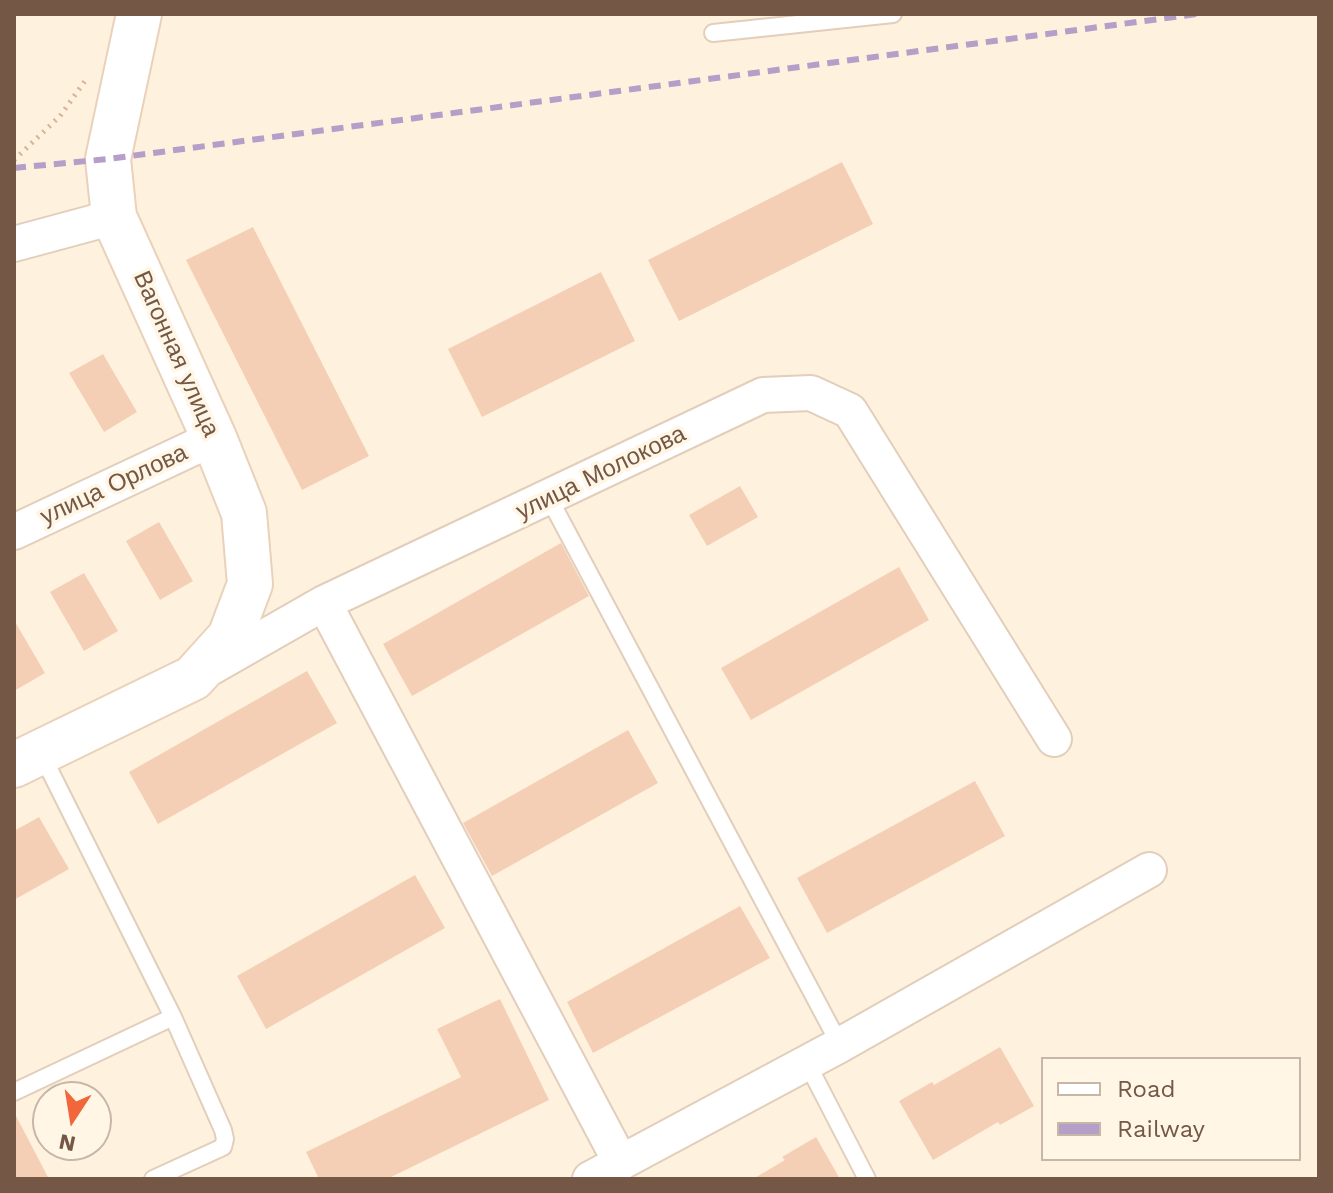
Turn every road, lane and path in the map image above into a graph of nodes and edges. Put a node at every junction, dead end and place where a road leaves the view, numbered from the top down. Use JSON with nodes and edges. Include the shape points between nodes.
{"nodes":[{"id":1,"x":139,"y":14,"type":"edge"},
{"id":2,"x":893,"y":14,"type":"edge"},
{"id":3,"x":713,"y":33,"type":"dead end"},
{"id":4,"x":87,"y":78,"type":"dead end"},
{"id":5,"x":14,"y":160,"type":"edge"},
{"id":6,"x":114,"y":217,"type":"junction"},
{"id":7,"x":14,"y":244,"type":"edge"},
{"id":8,"x":214,"y":438,"type":"junction"},
{"id":9,"x":549,"y":498,"type":"junction"},
{"id":10,"x":14,"y":532,"type":"edge"},
{"id":11,"x":324,"y":603,"type":"junction"},
{"id":12,"x":193,"y":678,"type":"junction"},
{"id":13,"x":1054,"y":739,"type":"dead end"},
{"id":14,"x":27,"y":758,"type":"edge"},
{"id":15,"x":1149,"y":870,"type":"dead end"},
{"id":16,"x":173,"y":1017,"type":"junction"},
{"id":17,"x":840,"y":1045,"type":"junction"},
{"id":18,"x":807,"y":1063,"type":"junction"},
{"id":19,"x":14,"y":1092,"type":"edge"},
{"id":20,"x":621,"y":1163,"type":"junction"},
{"id":21,"x":153,"y":1179,"type":"edge"},
{"id":22,"x":590,"y":1179,"type":"edge"},
{"id":23,"x":867,"y":1179,"type":"edge"}],
"edges":[{"from":1,"to":6,"type":"street","name":"Вагонная улица","via":[[108,159]]},
{"from":2,"to":3,"type":"lane"},
{"from":4,"to":5,"type":"path","via":[[60,116]]},
{"from":6,"to":7,"type":"street"},
{"from":6,"to":8,"type":"street","name":"Вагонная улица"},
{"from":8,"to":10,"type":"street","name":"улица Орлова"},
{"from":8,"to":12,"type":"street","name":"Вагонная улица","via":[[244,513],[250,584],[230,637]]},
{"from":9,"to":11,"type":"street","name":"улица Молокова"},
{"from":9,"to":13,"type":"street","name":"улица Молокова","via":[[763,395],[811,393],[850,411]]},
{"from":9,"to":17,"type":"lane"},
{"from":11,"to":12,"type":"street","name":"улица Молокова"},
{"from":11,"to":20,"type":"street"},
{"from":12,"to":14,"type":"street","name":"улица Молокова"},
{"from":14,"to":16,"type":"lane"},
{"from":15,"to":17,"type":"street"},
{"from":16,"to":19,"type":"lane"},
{"from":16,"to":21,"type":"lane","via":[[225,1139],[223,1147]]},
{"from":17,"to":18,"type":"street"},
{"from":18,"to":20,"type":"street"},
{"from":18,"to":23,"type":"lane"},
{"from":20,"to":22,"type":"street"}]}
